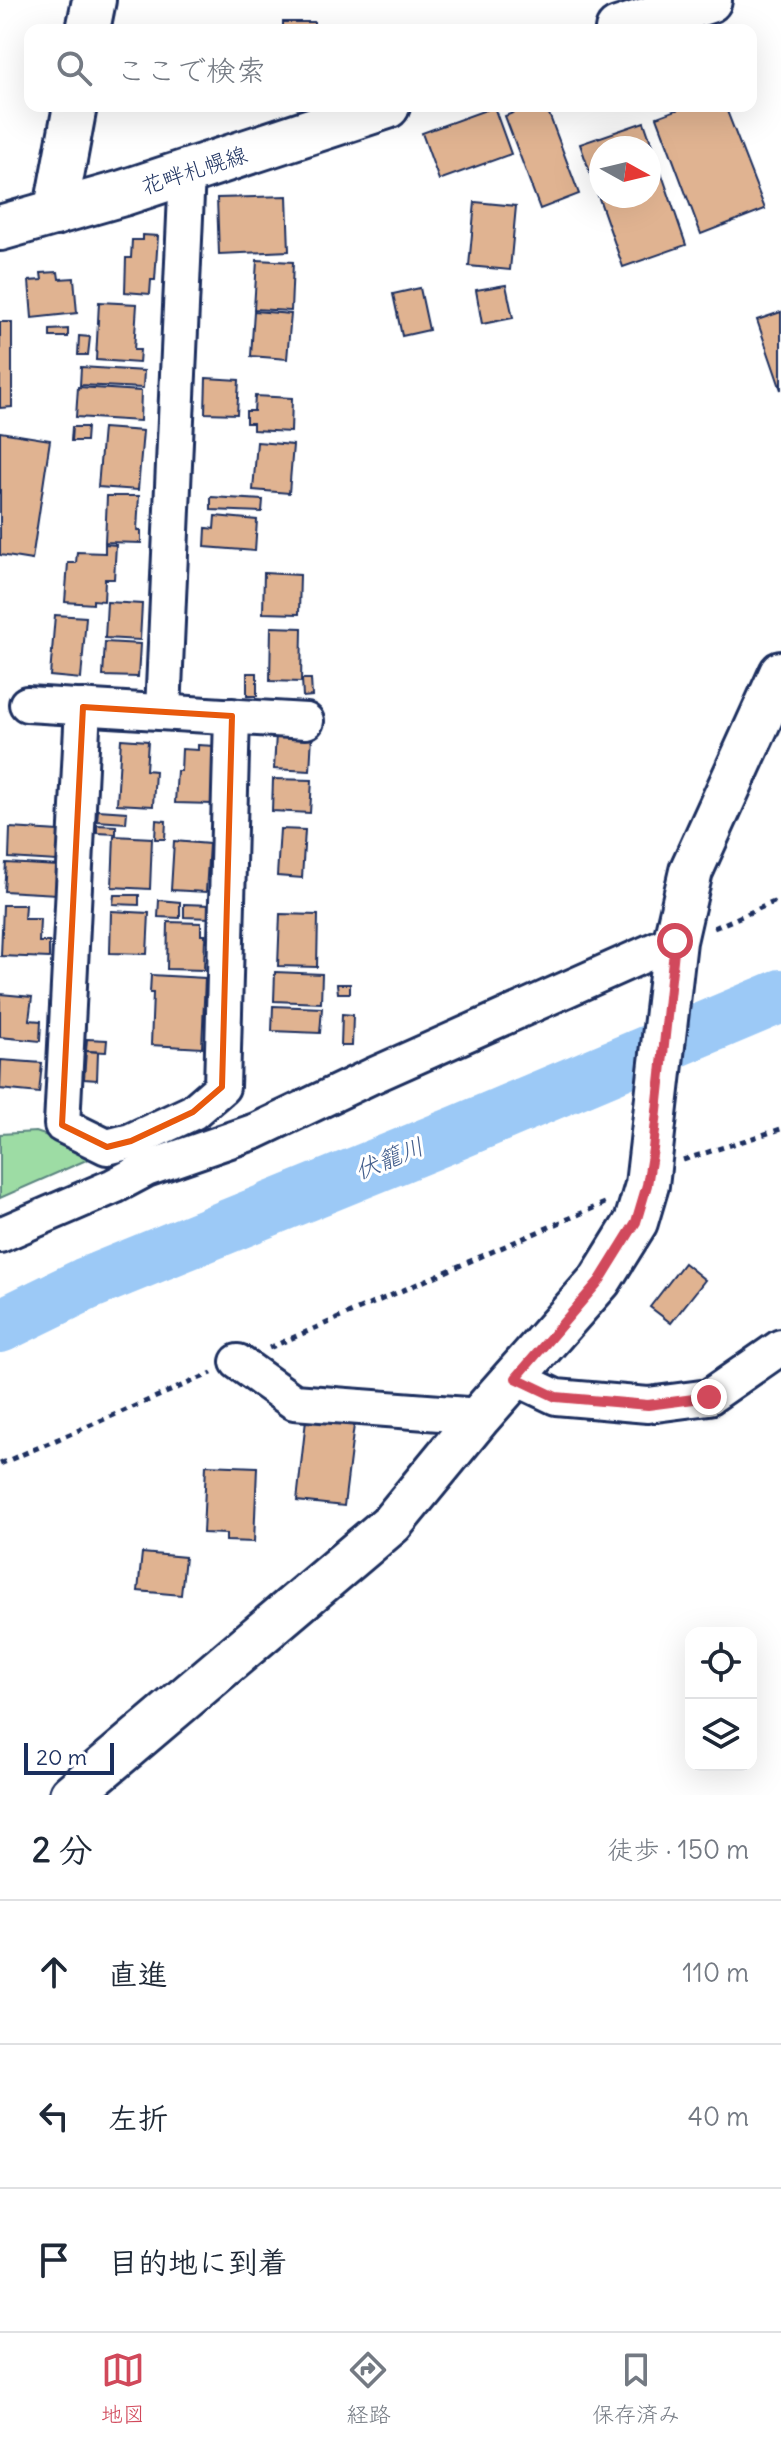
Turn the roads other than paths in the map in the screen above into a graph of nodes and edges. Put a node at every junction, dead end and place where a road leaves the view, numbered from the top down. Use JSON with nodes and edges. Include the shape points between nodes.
{"nodes":[{"id":1,"x":94,"y":0,"type":"edge"},
{"id":2,"x":709,"y":0,"type":"edge"},
{"id":3,"x":89,"y":24,"type":"edge"},
{"id":4,"x":636,"y":24,"type":"edge"},
{"id":5,"x":74,"y":112,"type":"edge"},
{"id":6,"x":369,"y":112,"type":"edge"},
{"id":7,"x":187,"y":172,"type":"junction"},
{"id":8,"x":55,"y":214,"type":"junction"},
{"id":9,"x":0,"y":228,"type":"edge"},
{"id":10,"x":781,"y":673,"type":"edge"},
{"id":11,"x":27,"y":704,"type":"dead end"},
{"id":12,"x":83,"y":707,"type":"junction"},
{"id":13,"x":163,"y":711,"type":"junction"},
{"id":14,"x":232,"y":716,"type":"junction"},
{"id":15,"x":306,"y":721,"type":"dead end"},
{"id":16,"x":674,"y":951,"type":"junction"},
{"id":17,"x":0,"y":1235,"type":"edge"},
{"id":18,"x":781,"y":1347,"type":"edge"},
{"id":19,"x":238,"y":1362,"type":"road end"},
{"id":20,"x":516,"y":1378,"type":"junction"},
{"id":21,"x":480,"y":1416,"type":"junction"},
{"id":22,"x":71,"y":1795,"type":"edge"}],
"edges":[{"from":1,"to":3,"type":"street"},
{"from":2,"to":4,"type":"main road"},
{"from":5,"to":8,"type":"street"},
{"from":6,"to":7,"type":"main road","name":"花畔札幌線"},
{"from":7,"to":8,"type":"main road","name":"花畔札幌線"},
{"from":7,"to":13,"type":"street"},
{"from":8,"to":9,"type":"main road","name":"花畔札幌線"},
{"from":10,"to":16,"type":"street","via":[[691,871]]},
{"from":11,"to":12,"type":"street"},
{"from":12,"to":13,"type":"street"},
{"from":12,"to":14,"type":"street","via":[[62,1125],[107,1147],[193,1112],[222,1087]]},
{"from":13,"to":14,"type":"street"},
{"from":14,"to":15,"type":"street"},
{"from":16,"to":17,"type":"street","via":[[372,1076],[256,1131],[146,1169]]},
{"from":16,"to":20,"type":"street","via":[[650,1167],[636,1222],[600,1280]]},
{"from":18,"to":20,"type":"street","via":[[709,1397],[648,1405],[556,1397]]},
{"from":19,"to":21,"type":"street","via":[[294,1402]]},
{"from":20,"to":21,"type":"street"},
{"from":21,"to":22,"type":"street","via":[[392,1523]]}]}
